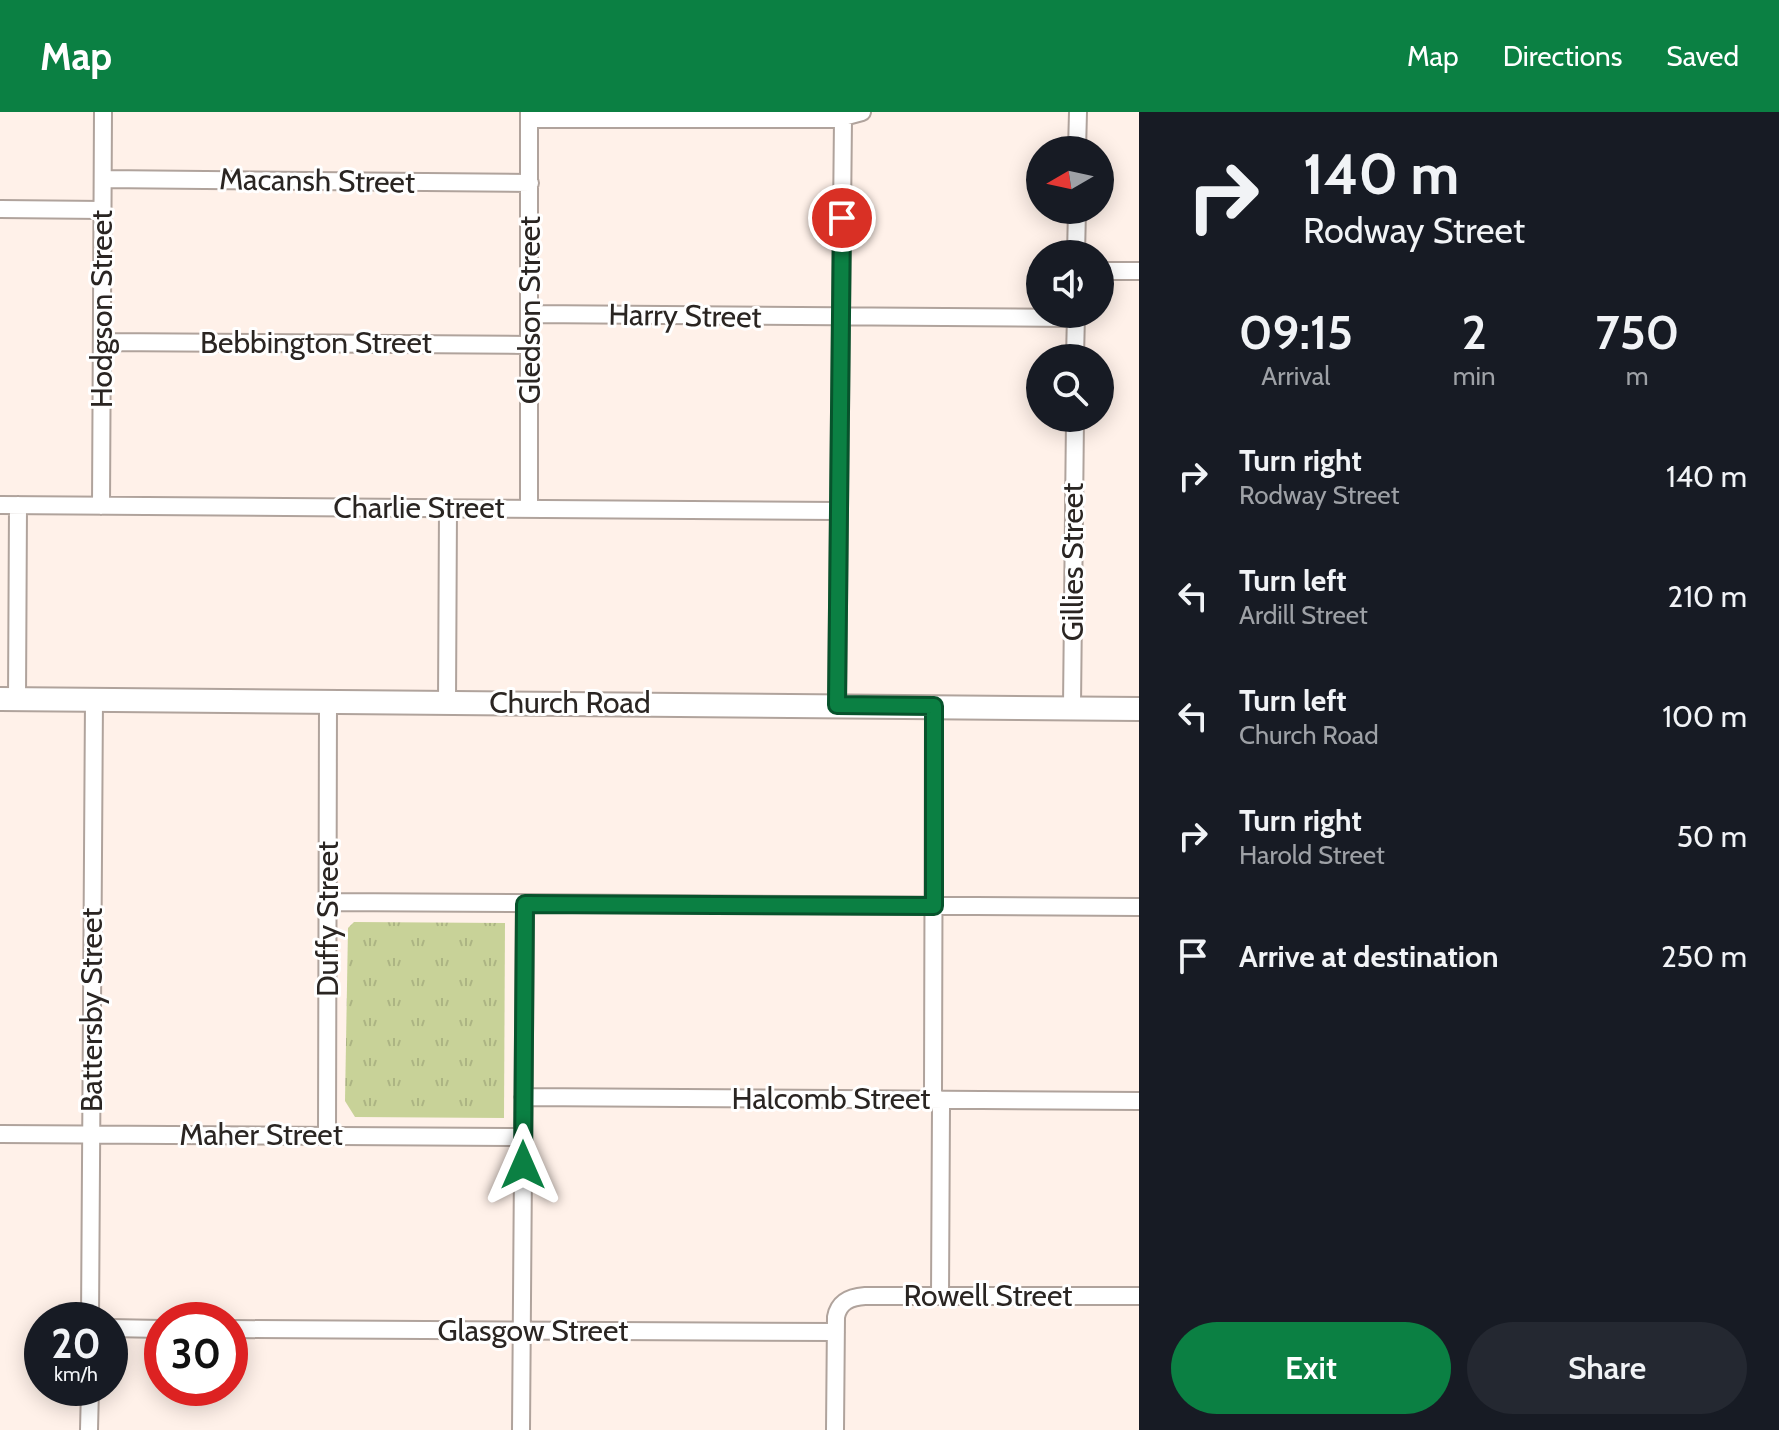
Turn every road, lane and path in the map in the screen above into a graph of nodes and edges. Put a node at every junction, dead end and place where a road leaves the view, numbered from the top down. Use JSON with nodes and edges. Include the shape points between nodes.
{"nodes":[{"id":1,"x":103,"y":112,"type":"edge"},
{"id":2,"x":862,"y":112,"type":"edge"},
{"id":3,"x":1078,"y":112,"type":"edge"},
{"id":4,"x":529,"y":115,"type":"edge"},
{"id":5,"x":729,"y":115,"type":"edge"},
{"id":6,"x":843,"y":119,"type":"junction"},
{"id":7,"x":1077,"y":136,"type":"edge"},
{"id":8,"x":103,"y":179,"type":"junction"},
{"id":9,"x":530,"y":183,"type":"junction"},
{"id":10,"x":0,"y":209,"type":"edge"},
{"id":11,"x":103,"y":210,"type":"junction"},
{"id":12,"x":1114,"y":271,"type":"edge"},
{"id":13,"x":1139,"y":271,"type":"edge"},
{"id":14,"x":530,"y":314,"type":"junction"},
{"id":15,"x":1026,"y":316,"type":"edge"},
{"id":16,"x":841,"y":317,"type":"junction"},
{"id":17,"x":102,"y":342,"type":"junction"},
{"id":18,"x":529,"y":345,"type":"junction"},
{"id":19,"x":1075,"y":432,"type":"edge"},
{"id":20,"x":0,"y":505,"type":"edge"},
{"id":21,"x":18,"y":505,"type":"junction"},
{"id":22,"x":101,"y":506,"type":"junction"},
{"id":23,"x":448,"y":508,"type":"junction"},
{"id":24,"x":529,"y":509,"type":"junction"},
{"id":25,"x":839,"y":511,"type":"junction"},
{"id":26,"x":8,"y":700,"type":"edge"},
{"id":27,"x":94,"y":700,"type":"junction"},
{"id":28,"x":328,"y":701,"type":"junction"},
{"id":29,"x":447,"y":702,"type":"junction"},
{"id":30,"x":837,"y":705,"type":"junction"},
{"id":31,"x":934,"y":706,"type":"junction"},
{"id":32,"x":1072,"y":706,"type":"junction"},
{"id":33,"x":1139,"y":709,"type":"edge"},
{"id":34,"x":328,"y":902,"type":"junction"},
{"id":35,"x":525,"y":904,"type":"junction"},
{"id":36,"x":934,"y":906,"type":"junction"},
{"id":37,"x":1139,"y":907,"type":"edge"},
{"id":38,"x":523,"y":1097,"type":"junction"},
{"id":39,"x":937,"y":1100,"type":"junction"},
{"id":40,"x":1139,"y":1101,"type":"edge"},
{"id":41,"x":0,"y":1134,"type":"edge"},
{"id":42,"x":91,"y":1134,"type":"junction"},
{"id":43,"x":327,"y":1136,"type":"junction"},
{"id":44,"x":523,"y":1137,"type":"junction"},
{"id":45,"x":940,"y":1296,"type":"junction"},
{"id":46,"x":1139,"y":1296,"type":"edge"},
{"id":47,"x":90,"y":1302,"type":"edge"},
{"id":48,"x":248,"y":1329,"type":"edge"},
{"id":49,"x":522,"y":1331,"type":"junction"},
{"id":50,"x":836,"y":1332,"type":"junction"},
{"id":51,"x":90,"y":1406,"type":"edge"},
{"id":52,"x":89,"y":1430,"type":"edge"},
{"id":53,"x":521,"y":1430,"type":"edge"},
{"id":54,"x":835,"y":1430,"type":"edge"}],
"edges":[{"from":1,"to":8,"type":"street","name":"Hodgson Street"},
{"from":2,"to":6,"type":"street"},
{"from":3,"to":7,"type":"street"},
{"from":4,"to":5,"type":"street"},
{"from":4,"to":9,"type":"street","name":"Gledson Street"},
{"from":5,"to":6,"type":"street"},
{"from":6,"to":16,"type":"street"},
{"from":8,"to":9,"type":"street","name":"Macansh Street"},
{"from":8,"to":11,"type":"street","name":"Hodgson Street"},
{"from":9,"to":14,"type":"street","name":"Gledson Street"},
{"from":10,"to":11,"type":"street"},
{"from":11,"to":17,"type":"street","name":"Hodgson Street"},
{"from":12,"to":13,"type":"street"},
{"from":14,"to":16,"type":"street","name":"Harry Street"},
{"from":14,"to":18,"type":"street","name":"Gledson Street"},
{"from":15,"to":16,"type":"street","name":"Harry Street"},
{"from":16,"to":25,"type":"street"},
{"from":17,"to":18,"type":"street","name":"Bebbington Street"},
{"from":17,"to":22,"type":"street","name":"Hodgson Street"},
{"from":18,"to":24,"type":"street","name":"Gledson Street"},
{"from":19,"to":32,"type":"street","name":"Gillies Street"},
{"from":20,"to":21,"type":"street","name":"Charlie Street"},
{"from":21,"to":22,"type":"street","name":"Charlie Street"},
{"from":21,"to":26,"type":"street"},
{"from":22,"to":23,"type":"street","name":"Charlie Street"},
{"from":23,"to":24,"type":"street","name":"Charlie Street"},
{"from":23,"to":29,"type":"street"},
{"from":24,"to":25,"type":"street","name":"Charlie Street"},
{"from":25,"to":30,"type":"street"},
{"from":26,"to":27,"type":"street","name":"Church Road"},
{"from":27,"to":28,"type":"street","name":"Church Road"},
{"from":27,"to":42,"type":"street","name":"Battersby Street"},
{"from":28,"to":29,"type":"street","name":"Church Road"},
{"from":28,"to":34,"type":"street","name":"Duffy Street"},
{"from":29,"to":30,"type":"street","name":"Church Road"},
{"from":30,"to":31,"type":"street","name":"Church Road"},
{"from":31,"to":32,"type":"street","name":"Church Road"},
{"from":31,"to":36,"type":"street"},
{"from":32,"to":33,"type":"street","name":"Church Road"},
{"from":34,"to":35,"type":"street"},
{"from":34,"to":43,"type":"street","name":"Duffy Street"},
{"from":35,"to":36,"type":"street"},
{"from":35,"to":38,"type":"street"},
{"from":36,"to":37,"type":"street"},
{"from":36,"to":39,"type":"street"},
{"from":38,"to":39,"type":"street","name":"Halcomb Street"},
{"from":38,"to":44,"type":"street"},
{"from":39,"to":40,"type":"street","name":"Halcomb Street"},
{"from":39,"to":45,"type":"street"},
{"from":41,"to":42,"type":"street","name":"Maher Street"},
{"from":42,"to":43,"type":"street","name":"Maher Street"},
{"from":42,"to":47,"type":"street","name":"Battersby Street"},
{"from":43,"to":44,"type":"street","name":"Maher Street"},
{"from":44,"to":49,"type":"street"},
{"from":45,"to":46,"type":"street","name":"Rowell Street"},
{"from":45,"to":50,"type":"street","name":"Rowell Street","via":[[857,1297],[839,1307]]},
{"from":48,"to":49,"type":"street","name":"Glasgow Street"},
{"from":49,"to":50,"type":"street","name":"Glasgow Street"},
{"from":49,"to":53,"type":"street"},
{"from":50,"to":54,"type":"street"},
{"from":51,"to":52,"type":"street"}]}
